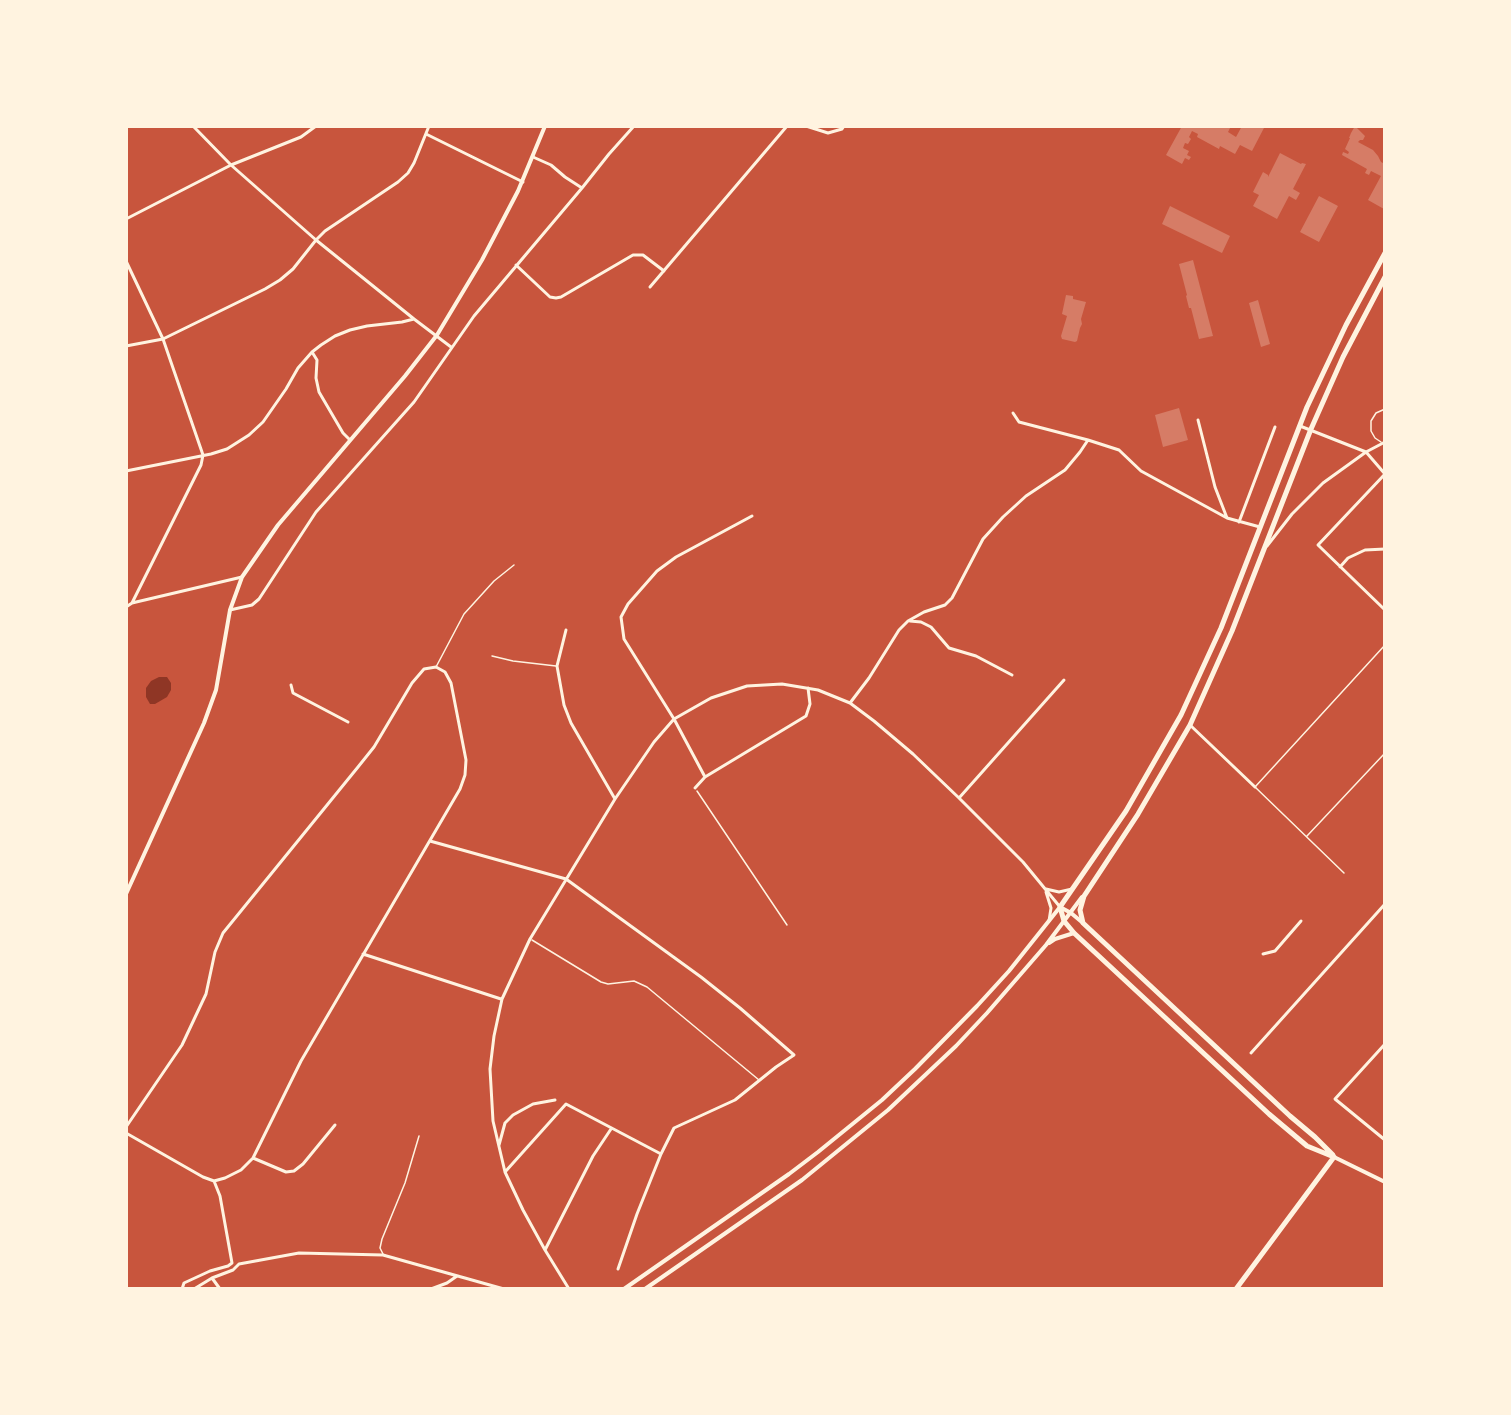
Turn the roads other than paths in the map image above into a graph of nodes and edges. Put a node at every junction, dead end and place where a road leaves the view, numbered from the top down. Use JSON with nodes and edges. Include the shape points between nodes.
{"nodes":[{"id":1,"x":193,"y":126,"type":"edge"},
{"id":2,"x":316,"y":126,"type":"edge"},
{"id":3,"x":428,"y":126,"type":"edge"},
{"id":4,"x":545,"y":126,"type":"edge"},
{"id":5,"x":634,"y":126,"type":"edge"},
{"id":6,"x":787,"y":126,"type":"edge"},
{"id":7,"x":806,"y":126,"type":"edge"},
{"id":8,"x":844,"y":126,"type":"edge"},
{"id":9,"x":426,"y":134,"type":"junction"},
{"id":10,"x":533,"y":158,"type":"junction"},
{"id":11,"x":231,"y":165,"type":"junction"},
{"id":12,"x":523,"y":182,"type":"junction"},
{"id":13,"x":582,"y":188,"type":"junction"},
{"id":14,"x":126,"y":219,"type":"edge"},
{"id":15,"x":316,"y":240,"type":"junction"},
{"id":16,"x":1385,"y":253,"type":"edge"},
{"id":17,"x":126,"y":261,"type":"edge"},
{"id":18,"x":516,"y":265,"type":"junction"},
{"id":19,"x":664,"y":271,"type":"junction"},
{"id":20,"x":1385,"y":277,"type":"edge"},
{"id":21,"x":650,"y":287,"type":"dead end"},
{"id":22,"x":414,"y":319,"type":"junction"},
{"id":23,"x":436,"y":335,"type":"junction"},
{"id":24,"x":163,"y":339,"type":"junction"},
{"id":25,"x":126,"y":346,"type":"edge"},
{"id":26,"x":452,"y":347,"type":"junction"},
{"id":27,"x":312,"y":352,"type":"junction"},
{"id":28,"x":1385,"y":409,"type":"edge"},
{"id":29,"x":1013,"y":413,"type":"dead end"},
{"id":30,"x":1198,"y":420,"type":"dead end"},
{"id":31,"x":1300,"y":426,"type":"junction"},
{"id":32,"x":1275,"y":427,"type":"dead end"},
{"id":33,"x":1311,"y":429,"type":"junction"},
{"id":34,"x":350,"y":440,"type":"junction"},
{"id":35,"x":1088,"y":440,"type":"junction"},
{"id":36,"x":1384,"y":442,"type":"edge"},
{"id":37,"x":1366,"y":452,"type":"junction"},
{"id":38,"x":203,"y":455,"type":"junction"},
{"id":39,"x":126,"y":471,"type":"edge"},
{"id":40,"x":1385,"y":474,"type":"edge"},
{"id":41,"x":752,"y":516,"type":"dead end"},
{"id":42,"x":1227,"y":519,"type":"junction"},
{"id":43,"x":1239,"y":522,"type":"junction"},
{"id":44,"x":1260,"y":527,"type":"junction"},
{"id":45,"x":1385,"y":549,"type":"edge"},
{"id":46,"x":1264,"y":550,"type":"junction"},
{"id":47,"x":514,"y":565,"type":"dead end"},
{"id":48,"x":1340,"y":567,"type":"junction"},
{"id":49,"x":242,"y":577,"type":"junction"},
{"id":50,"x":132,"y":603,"type":"junction"},
{"id":51,"x":126,"y":607,"type":"edge"},
{"id":52,"x":230,"y":610,"type":"junction"},
{"id":53,"x":1385,"y":610,"type":"edge"},
{"id":54,"x":908,"y":621,"type":"junction"},
{"id":55,"x":566,"y":630,"type":"dead end"},
{"id":56,"x":1385,"y":645,"type":"edge"},
{"id":57,"x":492,"y":656,"type":"dead end"},
{"id":58,"x":557,"y":666,"type":"junction"},
{"id":59,"x":436,"y":667,"type":"junction"},
{"id":60,"x":1012,"y":675,"type":"dead end"},
{"id":61,"x":1064,"y":680,"type":"dead end"},
{"id":62,"x":291,"y":684,"type":"dead end"},
{"id":63,"x":808,"y":688,"type":"junction"},
{"id":64,"x":850,"y":704,"type":"junction"},
{"id":65,"x":674,"y":719,"type":"junction"},
{"id":66,"x":348,"y":722,"type":"dead end"},
{"id":67,"x":1190,"y":725,"type":"junction"},
{"id":68,"x":1385,"y":753,"type":"edge"},
{"id":69,"x":705,"y":777,"type":"junction"},
{"id":70,"x":1255,"y":787,"type":"junction"},
{"id":71,"x":695,"y":788,"type":"road end"},
{"id":72,"x":959,"y":798,"type":"junction"},
{"id":73,"x":615,"y":799,"type":"junction"},
{"id":74,"x":1307,"y":836,"type":"junction"},
{"id":75,"x":430,"y":841,"type":"junction"},
{"id":76,"x":1344,"y":873,"type":"dead end"},
{"id":77,"x":566,"y":879,"type":"junction"},
{"id":78,"x":1045,"y":888,"type":"junction"},
{"id":79,"x":1074,"y":888,"type":"junction"},
{"id":80,"x":126,"y":894,"type":"edge"},
{"id":81,"x":1084,"y":896,"type":"junction"},
{"id":82,"x":1385,"y":904,"type":"edge"},
{"id":83,"x":1060,"y":907,"type":"junction"},
{"id":84,"x":1068,"y":917,"type":"junction"},
{"id":85,"x":1301,"y":921,"type":"dead end"},
{"id":86,"x":1048,"y":922,"type":"junction"},
{"id":87,"x":1083,"y":923,"type":"junction"},
{"id":88,"x":1074,"y":933,"type":"junction"},
{"id":89,"x":530,"y":939,"type":"junction"},
{"id":90,"x":1046,"y":945,"type":"junction"},
{"id":91,"x":363,"y":954,"type":"junction"},
{"id":92,"x":1263,"y":954,"type":"dead end"},
{"id":93,"x":502,"y":999,"type":"junction"},
{"id":94,"x":1385,"y":1044,"type":"edge"},
{"id":95,"x":1251,"y":1053,"type":"dead end"},
{"id":96,"x":759,"y":1080,"type":"junction"},
{"id":97,"x":555,"y":1100,"type":"dead end"},
{"id":98,"x":335,"y":1125,"type":"dead end"},
{"id":99,"x":126,"y":1127,"type":"edge"},
{"id":100,"x":611,"y":1129,"type":"junction"},
{"id":101,"x":126,"y":1133,"type":"edge"},
{"id":102,"x":1385,"y":1133,"type":"edge"},
{"id":103,"x":419,"y":1136,"type":"dead end"},
{"id":104,"x":1382,"y":1137,"type":"junction"},
{"id":105,"x":1385,"y":1140,"type":"edge"},
{"id":106,"x":499,"y":1147,"type":"junction"},
{"id":107,"x":661,"y":1154,"type":"junction"},
{"id":108,"x":1334,"y":1157,"type":"junction"},
{"id":109,"x":254,"y":1158,"type":"junction"},
{"id":110,"x":505,"y":1172,"type":"junction"},
{"id":111,"x":214,"y":1181,"type":"junction"},
{"id":112,"x":1385,"y":1182,"type":"edge"},
{"id":113,"x":544,"y":1250,"type":"junction"},
{"id":114,"x":383,"y":1255,"type":"junction"},
{"id":115,"x":618,"y":1269,"type":"dead end"},
{"id":116,"x":457,"y":1276,"type":"junction"},
{"id":117,"x":212,"y":1278,"type":"junction"},
{"id":118,"x":182,"y":1289,"type":"edge"},
{"id":119,"x":194,"y":1289,"type":"edge"},
{"id":120,"x":220,"y":1289,"type":"edge"},
{"id":121,"x":430,"y":1289,"type":"edge"},
{"id":122,"x":504,"y":1289,"type":"edge"},
{"id":123,"x":569,"y":1289,"type":"edge"},
{"id":124,"x":624,"y":1289,"type":"edge"},
{"id":125,"x":645,"y":1289,"type":"edge"},
{"id":126,"x":1236,"y":1289,"type":"edge"}],
"edges":[{"from":1,"to":11,"type":"street"},
{"from":2,"to":11,"type":"street","via":[[301,137]]},
{"from":3,"to":9,"type":"street"},
{"from":4,"to":10,"type":"street"},
{"from":5,"to":13,"type":"street"},
{"from":6,"to":19,"type":"street"},
{"from":7,"to":8,"type":"street","via":[[828,134]]},
{"from":9,"to":12,"type":"street"},
{"from":9,"to":15,"type":"street","via":[[408,173]]},
{"from":10,"to":12,"type":"street"},
{"from":10,"to":13,"type":"street","via":[[551,165]]},
{"from":11,"to":14,"type":"street"},
{"from":11,"to":15,"type":"street"},
{"from":12,"to":23,"type":"street"},
{"from":13,"to":18,"type":"street"},
{"from":15,"to":22,"type":"street"},
{"from":15,"to":24,"type":"street","via":[[280,280]]},
{"from":16,"to":31,"type":"main road","via":[[1346,325]]},
{"from":17,"to":24,"type":"street"},
{"from":18,"to":19,"type":"street","via":[[550,297],[556,298],[633,255],[643,255]]},
{"from":18,"to":26,"type":"street"},
{"from":19,"to":21,"type":"street"},
{"from":20,"to":33,"type":"main road"},
{"from":22,"to":23,"type":"street"},
{"from":22,"to":27,"type":"street","via":[[350,330]]},
{"from":23,"to":26,"type":"street"},
{"from":23,"to":34,"type":"street"},
{"from":24,"to":25,"type":"street"},
{"from":24,"to":38,"type":"street"},
{"from":26,"to":52,"type":"street","via":[[414,402],[316,512],[259,599],[242,609]]},
{"from":27,"to":34,"type":"street","via":[[317,360],[319,392]]},
{"from":27,"to":38,"type":"street","via":[[263,422],[227,449]]},
{"from":28,"to":36,"type":"lane","via":[[1371,421],[1375,438]]},
{"from":29,"to":35,"type":"street","via":[[1019,422]]},
{"from":30,"to":42,"type":"street"},
{"from":31,"to":33,"type":"street"},
{"from":31,"to":44,"type":"main road"},
{"from":32,"to":43,"type":"street"},
{"from":33,"to":37,"type":"street"},
{"from":33,"to":46,"type":"main road"},
{"from":34,"to":49,"type":"street","via":[[278,525]]},
{"from":35,"to":42,"type":"street","via":[[1119,450],[1141,471]]},
{"from":35,"to":54,"type":"street","via":[[1065,470],[1026,496],[983,539],[952,598]]},
{"from":36,"to":37,"type":"street"},
{"from":37,"to":40,"type":"street"},
{"from":37,"to":46,"type":"street","via":[[1323,483]]},
{"from":38,"to":39,"type":"street"},
{"from":38,"to":50,"type":"street"},
{"from":40,"to":48,"type":"street","via":[[1318,545]]},
{"from":41,"to":65,"type":"street","via":[[657,571],[621,617],[624,639]]},
{"from":42,"to":43,"type":"street"},
{"from":43,"to":44,"type":"street"},
{"from":44,"to":79,"type":"main road","via":[[1221,628],[1177,723],[1126,811]]},
{"from":45,"to":48,"type":"street","via":[[1365,550]]},
{"from":46,"to":67,"type":"main road"},
{"from":47,"to":59,"type":"lane","via":[[464,614]]},
{"from":48,"to":53,"type":"street"},
{"from":49,"to":50,"type":"street"},
{"from":49,"to":52,"type":"street"},
{"from":50,"to":51,"type":"street"},
{"from":52,"to":80,"type":"street","via":[[216,690],[208,712]]},
{"from":54,"to":60,"type":"street","via":[[931,627],[949,648],[976,656]]},
{"from":54,"to":64,"type":"street"},
{"from":55,"to":58,"type":"street"},
{"from":56,"to":70,"type":"lane"},
{"from":57,"to":58,"type":"lane"},
{"from":58,"to":73,"type":"street","via":[[571,723]]},
{"from":59,"to":75,"type":"street","via":[[446,672],[451,683],[466,760],[460,789]]},
{"from":59,"to":99,"type":"street","via":[[424,669],[412,683],[374,747],[223,933],[206,994],[182,1044]]},
{"from":61,"to":72,"type":"street"},
{"from":62,"to":66,"type":"street","via":[[293,693]]},
{"from":63,"to":64,"type":"street"},
{"from":63,"to":65,"type":"street","via":[[782,684],[747,686],[711,698]]},
{"from":63,"to":69,"type":"street","via":[[810,704],[806,716]]},
{"from":64,"to":72,"type":"street","via":[[913,754]]},
{"from":65,"to":69,"type":"street"},
{"from":65,"to":73,"type":"street"},
{"from":67,"to":70,"type":"street"},
{"from":67,"to":81,"type":"main road"},
{"from":68,"to":74,"type":"lane"},
{"from":69,"to":71,"type":"street"},
{"from":70,"to":74,"type":"lane"},
{"from":72,"to":78,"type":"street"},
{"from":73,"to":77,"type":"street"},
{"from":74,"to":76,"type":"lane"},
{"from":75,"to":77,"type":"street"},
{"from":75,"to":91,"type":"street"},
{"from":77,"to":89,"type":"street"},
{"from":77,"to":96,"type":"street","via":[[701,977],[794,1055]]},
{"from":78,"to":79,"type":"street","via":[[1059,892]]},
{"from":78,"to":83,"type":"street"},
{"from":78,"to":86,"type":"street","via":[[1050,905]]},
{"from":79,"to":83,"type":"main road"},
{"from":81,"to":84,"type":"street"},
{"from":81,"to":87,"type":"main road","via":[[1080,910]]},
{"from":82,"to":95,"type":"street"},
{"from":83,"to":84,"type":"main road"},
{"from":83,"to":84,"type":"street"},
{"from":83,"to":86,"type":"street"},
{"from":84,"to":87,"type":"street"},
{"from":84,"to":88,"type":"main road"},
{"from":84,"to":90,"type":"street"},
{"from":85,"to":92,"type":"street","via":[[1275,951]]},
{"from":86,"to":124,"type":"street","via":[[977,1006],[882,1100],[789,1174]]},
{"from":87,"to":108,"type":"main road"},
{"from":88,"to":90,"type":"street"},
{"from":88,"to":108,"type":"main road","via":[[1282,1125],[1307,1146]]},
{"from":89,"to":93,"type":"street"},
{"from":89,"to":96,"type":"lane","via":[[601,982],[634,981],[647,987]]},
{"from":90,"to":125,"type":"street","via":[[971,1030],[888,1110],[802,1180]]},
{"from":91,"to":93,"type":"street"},
{"from":91,"to":109,"type":"street","via":[[301,1061]]},
{"from":93,"to":106,"type":"street","via":[[490,1069]]},
{"from":94,"to":104,"type":"street","via":[[1335,1099]]},
{"from":96,"to":107,"type":"street","via":[[735,1100],[674,1128]]},
{"from":97,"to":106,"type":"street","via":[[533,1104],[513,1115],[506,1123]]},
{"from":98,"to":109,"type":"street","via":[[294,1171],[286,1172]]},
{"from":100,"to":107,"type":"street"},
{"from":100,"to":110,"type":"street","via":[[566,1104]]},
{"from":100,"to":113,"type":"street"},
{"from":101,"to":111,"type":"street"},
{"from":102,"to":104,"type":"street"},
{"from":103,"to":114,"type":"lane","via":[[382,1239]]},
{"from":104,"to":105,"type":"street"},
{"from":106,"to":110,"type":"street"},
{"from":107,"to":115,"type":"street"},
{"from":108,"to":112,"type":"street"},
{"from":108,"to":126,"type":"main road"},
{"from":109,"to":111,"type":"street","via":[[241,1170]]},
{"from":110,"to":113,"type":"street"},
{"from":111,"to":118,"type":"street","via":[[232,1263],[184,1283]]},
{"from":113,"to":123,"type":"street"},
{"from":114,"to":116,"type":"street"},
{"from":114,"to":117,"type":"street","via":[[299,1253],[239,1264]]},
{"from":116,"to":121,"type":"street"},
{"from":116,"to":122,"type":"street"},
{"from":117,"to":119,"type":"street"},
{"from":117,"to":120,"type":"street"}]}
